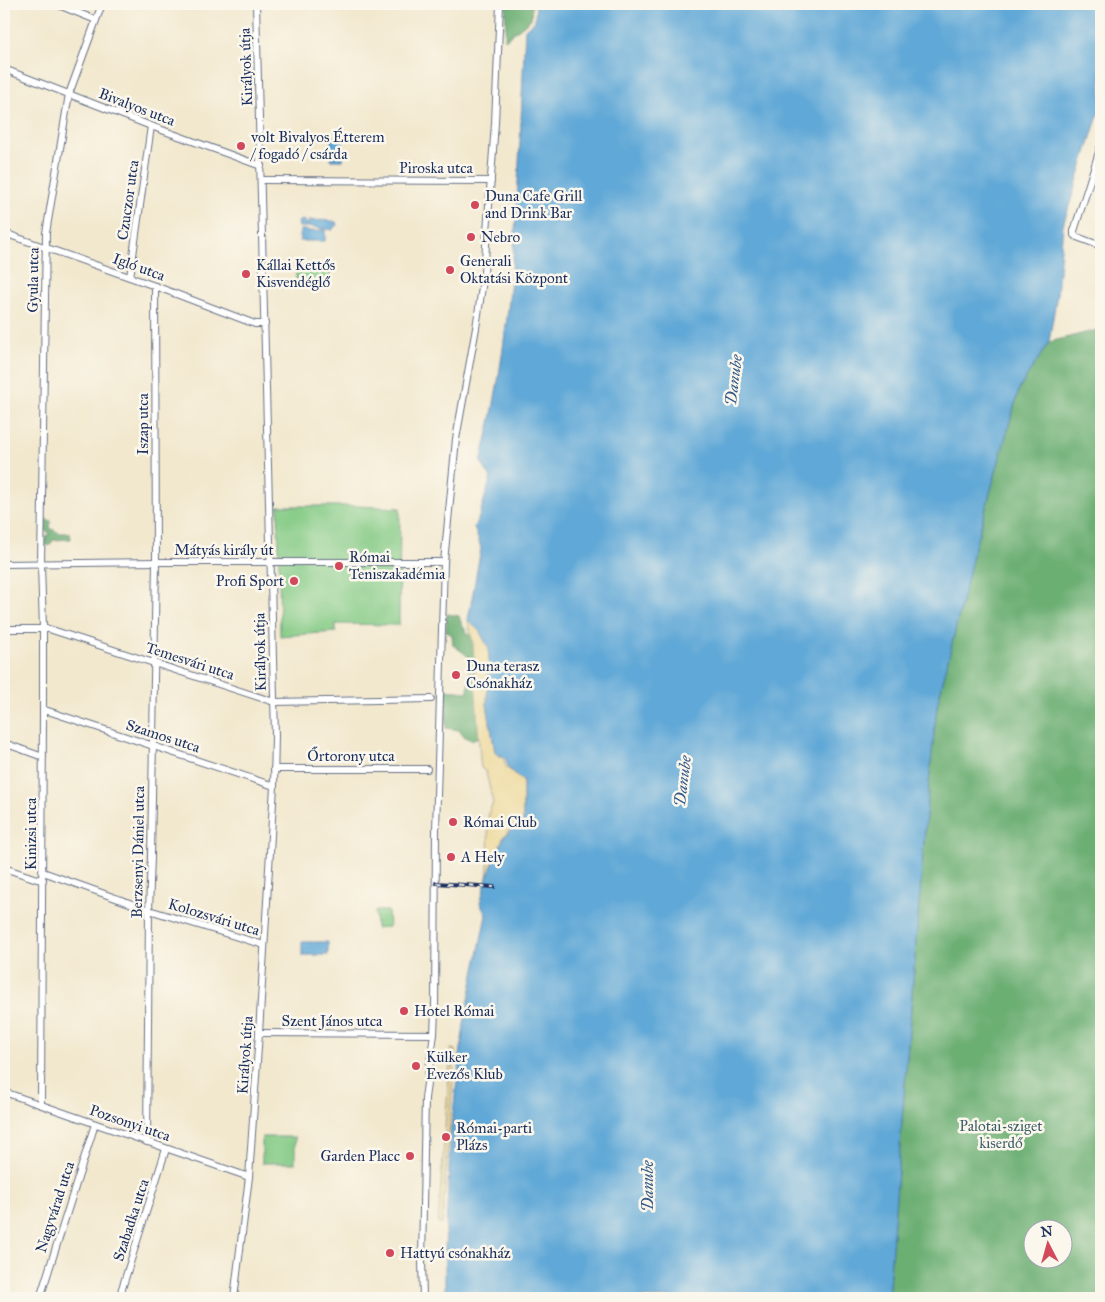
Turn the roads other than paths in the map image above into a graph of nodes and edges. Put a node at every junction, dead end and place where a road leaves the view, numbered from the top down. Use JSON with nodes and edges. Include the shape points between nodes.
{"nodes":[{"id":1,"x":56,"y":4,"type":"edge"},
{"id":2,"x":102,"y":4,"type":"edge"},
{"id":3,"x":256,"y":4,"type":"edge"},
{"id":4,"x":500,"y":4,"type":"edge"},
{"id":5,"x":96,"y":20,"type":"junction"},
{"id":6,"x":4,"y":69,"type":"edge"},
{"id":7,"x":69,"y":94,"type":"junction"},
{"id":8,"x":151,"y":126,"type":"junction"},
{"id":9,"x":1101,"y":146,"type":"edge"},
{"id":10,"x":261,"y":166,"type":"junction"},
{"id":11,"x":261,"y":180,"type":"junction"},
{"id":12,"x":492,"y":181,"type":"junction"},
{"id":13,"x":4,"y":233,"type":"edge"},
{"id":14,"x":1101,"y":246,"type":"edge"},
{"id":15,"x":45,"y":248,"type":"junction"},
{"id":16,"x":130,"y":277,"type":"junction"},
{"id":17,"x":154,"y":286,"type":"junction"},
{"id":18,"x":265,"y":324,"type":"junction"},
{"id":19,"x":156,"y":562,"type":"junction"},
{"id":20,"x":444,"y":562,"type":"junction"},
{"id":21,"x":270,"y":563,"type":"junction"},
{"id":22,"x":4,"y":564,"type":"edge"},
{"id":23,"x":42,"y":564,"type":"junction"},
{"id":24,"x":4,"y":629,"type":"edge"},
{"id":25,"x":43,"y":629,"type":"junction"},
{"id":26,"x":154,"y":663,"type":"junction"},
{"id":27,"x":431,"y":699,"type":"dead end"},
{"id":28,"x":274,"y":702,"type":"junction"},
{"id":29,"x":44,"y":711,"type":"junction"},
{"id":30,"x":4,"y":743,"type":"edge"},
{"id":31,"x":153,"y":745,"type":"junction"},
{"id":32,"x":43,"y":757,"type":"junction"},
{"id":33,"x":274,"y":769,"type":"junction"},
{"id":34,"x":427,"y":769,"type":"dead end"},
{"id":35,"x":274,"y":786,"type":"junction"},
{"id":36,"x":4,"y":868,"type":"edge"},
{"id":37,"x":43,"y":876,"type":"junction"},
{"id":38,"x":149,"y":910,"type":"junction"},
{"id":39,"x":264,"y":945,"type":"junction"},
{"id":40,"x":259,"y":1033,"type":"junction"},
{"id":41,"x":434,"y":1034,"type":"junction"},
{"id":42,"x":4,"y":1092,"type":"edge"},
{"id":43,"x":41,"y":1104,"type":"junction"},
{"id":44,"x":95,"y":1124,"type":"junction"},
{"id":45,"x":147,"y":1142,"type":"junction"},
{"id":46,"x":166,"y":1149,"type":"junction"},
{"id":47,"x":249,"y":1177,"type":"junction"},
{"id":48,"x":40,"y":1298,"type":"edge"},
{"id":49,"x":119,"y":1298,"type":"edge"},
{"id":50,"x":234,"y":1298,"type":"edge"},
{"id":51,"x":423,"y":1298,"type":"edge"}],
"edges":[{"from":1,"to":5,"type":"street"},
{"from":2,"to":5,"type":"street","name":"Gyula utca"},
{"from":3,"to":10,"type":"street","name":"Királyok útja"},
{"from":4,"to":12,"type":"street"},
{"from":5,"to":7,"type":"street","name":"Gyula utca"},
{"from":6,"to":7,"type":"street","name":"Bivalyos utca"},
{"from":7,"to":8,"type":"street","name":"Bivalyos utca"},
{"from":7,"to":15,"type":"street","name":"Gyula utca"},
{"from":8,"to":10,"type":"street","name":"Bivalyos utca"},
{"from":8,"to":16,"type":"street","name":"Czuczor utca"},
{"from":9,"to":14,"type":"street","via":[[1074,232],[1077,237]]},
{"from":10,"to":11,"type":"street","name":"Királyok útja"},
{"from":11,"to":12,"type":"street","name":"Piroska utca"},
{"from":11,"to":18,"type":"street","name":"Királyok útja"},
{"from":12,"to":20,"type":"street","via":[[484,273],[456,439]]},
{"from":13,"to":15,"type":"street","name":"Igló utca"},
{"from":15,"to":16,"type":"street","name":"Igló utca"},
{"from":15,"to":23,"type":"street","name":"Gyula utca"},
{"from":16,"to":17,"type":"street","name":"Igló utca"},
{"from":17,"to":18,"type":"street","name":"Igló utca","via":[[255,324]]},
{"from":17,"to":19,"type":"street","name":"Iszap utca"},
{"from":18,"to":21,"type":"street","name":"Királyok útja"},
{"from":19,"to":21,"type":"street","name":"Mátyás király út"},
{"from":19,"to":23,"type":"street","name":"Mátyás király út"},
{"from":19,"to":26,"type":"street","name":"Berzsenyi Dániel utca"},
{"from":20,"to":21,"type":"street","name":"Mátyás király út"},
{"from":20,"to":41,"type":"street"},
{"from":21,"to":28,"type":"street","name":"Királyok útja"},
{"from":22,"to":23,"type":"street","name":"Mátyás király út"},
{"from":23,"to":25,"type":"street","name":"Kinizsi utca"},
{"from":24,"to":25,"type":"street","name":"Temesvári utca"},
{"from":25,"to":26,"type":"street","name":"Temesvári utca","via":[[49,628]]},
{"from":25,"to":29,"type":"street","name":"Kinizsi utca"},
{"from":26,"to":28,"type":"street","name":"Temesvári utca"},
{"from":26,"to":31,"type":"street","name":"Berzsenyi Dániel utca"},
{"from":27,"to":28,"type":"street","name":"Temesvári utca"},
{"from":28,"to":33,"type":"street","name":"Királyok útja"},
{"from":29,"to":31,"type":"street","name":"Szamos utca"},
{"from":29,"to":32,"type":"street","name":"Kinizsi utca"},
{"from":30,"to":32,"type":"street"},
{"from":31,"to":35,"type":"street","name":"Szamos utca"},
{"from":31,"to":38,"type":"street","name":"Berzsenyi Dániel utca"},
{"from":32,"to":37,"type":"street","name":"Kinizsi utca"},
{"from":33,"to":34,"type":"street","name":"Őrtorony utca"},
{"from":33,"to":35,"type":"street","name":"Királyok útja"},
{"from":35,"to":39,"type":"street","name":"Királyok útja"},
{"from":36,"to":37,"type":"street","name":"Kolozsvári utca","via":[[37,879]]},
{"from":37,"to":38,"type":"street","name":"Kolozsvári utca"},
{"from":37,"to":43,"type":"street","name":"Kinizsi utca"},
{"from":38,"to":39,"type":"street","name":"Kolozsvári utca"},
{"from":38,"to":45,"type":"street","name":"Berzsenyi Dániel utca"},
{"from":39,"to":40,"type":"street","name":"Királyok útja"},
{"from":40,"to":41,"type":"street","name":"Szent János utca"},
{"from":40,"to":47,"type":"street","name":"Királyok útja"},
{"from":41,"to":51,"type":"street","via":[[425,1098]]},
{"from":42,"to":43,"type":"street","name":"Pozsonyi utca"},
{"from":43,"to":44,"type":"street","name":"Pozsonyi utca"},
{"from":44,"to":45,"type":"street","name":"Pozsonyi utca"},
{"from":44,"to":48,"type":"street","name":"Nagyvárad utca"},
{"from":45,"to":46,"type":"street","name":"Pozsonyi utca"},
{"from":46,"to":47,"type":"street","name":"Pozsonyi utca"},
{"from":46,"to":49,"type":"street","name":"Szabadka utca"},
{"from":47,"to":50,"type":"street","name":"Királyok útja"}]}
